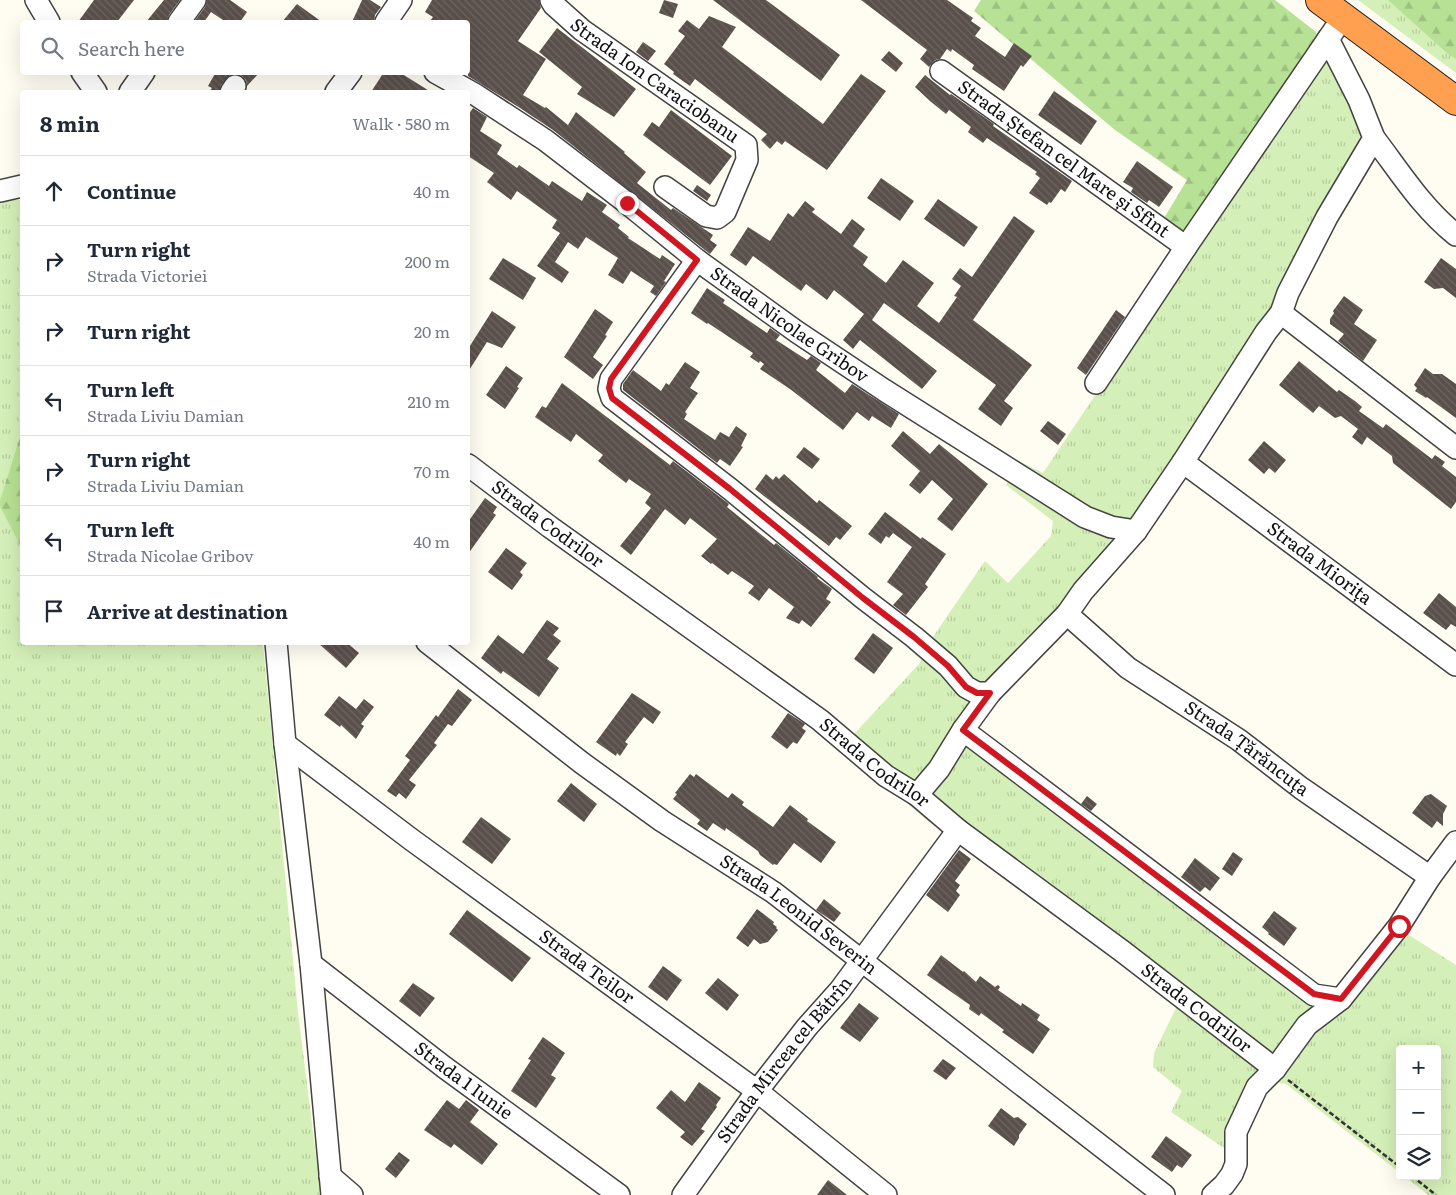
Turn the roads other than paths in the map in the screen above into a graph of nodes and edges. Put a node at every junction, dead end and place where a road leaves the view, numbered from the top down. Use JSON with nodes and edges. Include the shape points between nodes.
{"nodes":[{"id":1,"x":36,"y":0,"type":"edge"},
{"id":2,"x":195,"y":0,"type":"edge"},
{"id":3,"x":401,"y":0,"type":"edge"},
{"id":4,"x":551,"y":0,"type":"edge"},
{"id":5,"x":1320,"y":0,"type":"edge"},
{"id":6,"x":49,"y":20,"type":"edge"},
{"id":7,"x":180,"y":20,"type":"edge"},
{"id":8,"x":387,"y":20,"type":"edge"},
{"id":9,"x":1335,"y":28,"type":"junction"},
{"id":10,"x":941,"y":72,"type":"dead end"},
{"id":11,"x":84,"y":75,"type":"edge"},
{"id":12,"x":142,"y":75,"type":"edge"},
{"id":13,"x":349,"y":75,"type":"edge"},
{"id":14,"x":440,"y":75,"type":"edge"},
{"id":15,"x":95,"y":90,"type":"edge"},
{"id":16,"x":131,"y":90,"type":"edge"},
{"id":17,"x":338,"y":90,"type":"edge"},
{"id":18,"x":466,"y":90,"type":"edge"},
{"id":19,"x":470,"y":92,"type":"edge"},
{"id":20,"x":1456,"y":101,"type":"edge"},
{"id":21,"x":1374,"y":138,"type":"junction"},
{"id":22,"x":20,"y":186,"type":"edge"},
{"id":23,"x":666,"y":187,"type":"dead end"},
{"id":24,"x":0,"y":191,"type":"edge"},
{"id":25,"x":1456,"y":235,"type":"edge"},
{"id":26,"x":1186,"y":247,"type":"junction"},
{"id":27,"x":697,"y":260,"type":"junction"},
{"id":28,"x":1281,"y":313,"type":"junction"},
{"id":29,"x":1096,"y":383,"type":"dead end"},
{"id":30,"x":1456,"y":448,"type":"edge"},
{"id":31,"x":1183,"y":462,"type":"junction"},
{"id":32,"x":470,"y":467,"type":"edge"},
{"id":33,"x":1136,"y":532,"type":"junction"},
{"id":34,"x":1067,"y":614,"type":"junction"},
{"id":35,"x":276,"y":645,"type":"edge"},
{"id":36,"x":431,"y":645,"type":"edge"},
{"id":37,"x":1456,"y":665,"type":"edge"},
{"id":38,"x":990,"y":693,"type":"junction"},
{"id":39,"x":963,"y":730,"type":"junction"},
{"id":40,"x":285,"y":744,"type":"junction"},
{"id":41,"x":917,"y":795,"type":"junction"},
{"id":42,"x":958,"y":830,"type":"junction"},
{"id":43,"x":1456,"y":842,"type":"edge"},
{"id":44,"x":1430,"y":877,"type":"junction"},
{"id":45,"x":862,"y":961,"type":"junction"},
{"id":46,"x":311,"y":964,"type":"junction"},
{"id":47,"x":1341,"y":999,"type":"junction"},
{"id":48,"x":1275,"y":1070,"type":"junction"},
{"id":49,"x":757,"y":1091,"type":"junction"},
{"id":50,"x":331,"y":1186,"type":"edge"},
{"id":51,"x":352,"y":1195,"type":"edge"},
{"id":52,"x":619,"y":1195,"type":"edge"},
{"id":53,"x":683,"y":1195,"type":"edge"},
{"id":54,"x":886,"y":1195,"type":"edge"},
{"id":55,"x":1164,"y":1195,"type":"edge"},
{"id":56,"x":1213,"y":1195,"type":"edge"}],
"edges":[{"from":1,"to":6,"type":"street"},
{"from":2,"to":7,"type":"street"},
{"from":3,"to":8,"type":"street"},
{"from":4,"to":23,"type":"street","name":"Strada Ion Caraciobanu","via":[[582,30],[746,145],[747,160],[725,212],[717,218],[706,216]]},
{"from":5,"to":9,"type":"highway"},
{"from":9,"to":20,"type":"highway"},
{"from":9,"to":21,"type":"street"},
{"from":9,"to":26,"type":"street","name":"Strada Ștefan cel Mare și Sfînt"},
{"from":10,"to":26,"type":"street","name":"Strada Ștefan cel Mare și Sfînt"},
{"from":11,"to":15,"type":"street"},
{"from":12,"to":16,"type":"street"},
{"from":13,"to":17,"type":"street"},
{"from":14,"to":18,"type":"street","name":"Strada Nicolae Gribov"},
{"from":19,"to":27,"type":"street","name":"Strada Nicolae Gribov","via":[[545,140]]},
{"from":21,"to":25,"type":"street","via":[[1415,195]]},
{"from":21,"to":28,"type":"street","via":[[1326,217]]},
{"from":22,"to":24,"type":"street"},
{"from":26,"to":29,"type":"street","name":"Strada Ștefan cel Mare și Sfînt"},
{"from":27,"to":33,"type":"street","name":"Strada Nicolae Gribov","via":[[860,374],[1085,517]]},
{"from":27,"to":38,"type":"street","via":[[611,379],[612,398],[914,637],[948,666],[966,687],[977,693]]},
{"from":28,"to":30,"type":"street"},
{"from":28,"to":31,"type":"street"},
{"from":31,"to":33,"type":"street"},
{"from":31,"to":37,"type":"street","name":"Strada Miorița"},
{"from":32,"to":41,"type":"street","name":"Strada Codrilor","via":[[820,720],[886,776]]},
{"from":33,"to":34,"type":"street","via":[[1083,590]]},
{"from":34,"to":38,"type":"street"},
{"from":34,"to":44,"type":"street","name":"Strada Țărăncuța","via":[[1128,668],[1239,740],[1301,788]]},
{"from":35,"to":40,"type":"street"},
{"from":36,"to":45,"type":"street","name":"Strada Leonid Severin","via":[[582,763],[662,821],[773,892]]},
{"from":38,"to":39,"type":"street"},
{"from":39,"to":41,"type":"street","via":[[939,769]]},
{"from":39,"to":47,"type":"street","via":[[1314,994]]},
{"from":40,"to":46,"type":"street"},
{"from":40,"to":49,"type":"street","name":"Strada Teilor"},
{"from":41,"to":42,"type":"street","name":"Strada Codrilor"},
{"from":42,"to":45,"type":"street","name":"Strada Mircea cel Bătrîn"},
{"from":42,"to":48,"type":"street","name":"Strada Codrilor","via":[[1122,950]]},
{"from":43,"to":44,"type":"street"},
{"from":44,"to":47,"type":"street","via":[[1399,926]]},
{"from":45,"to":49,"type":"street","name":"Strada Mircea cel Bătrîn"},
{"from":45,"to":55,"type":"street","name":"Strada Leonid Severin"},
{"from":46,"to":50,"type":"street"},
{"from":46,"to":52,"type":"street","name":"Strada 1 Iunie","via":[[444,1067]]},
{"from":47,"to":48,"type":"street","via":[[1307,1025]]},
{"from":48,"to":56,"type":"street","via":[[1257,1087],[1236,1132],[1236,1164],[1232,1174]]},
{"from":49,"to":53,"type":"street","name":"Strada Mircea cel Bătrîn"},
{"from":49,"to":54,"type":"street","name":"Strada Teilor"},
{"from":50,"to":51,"type":"street"}]}
